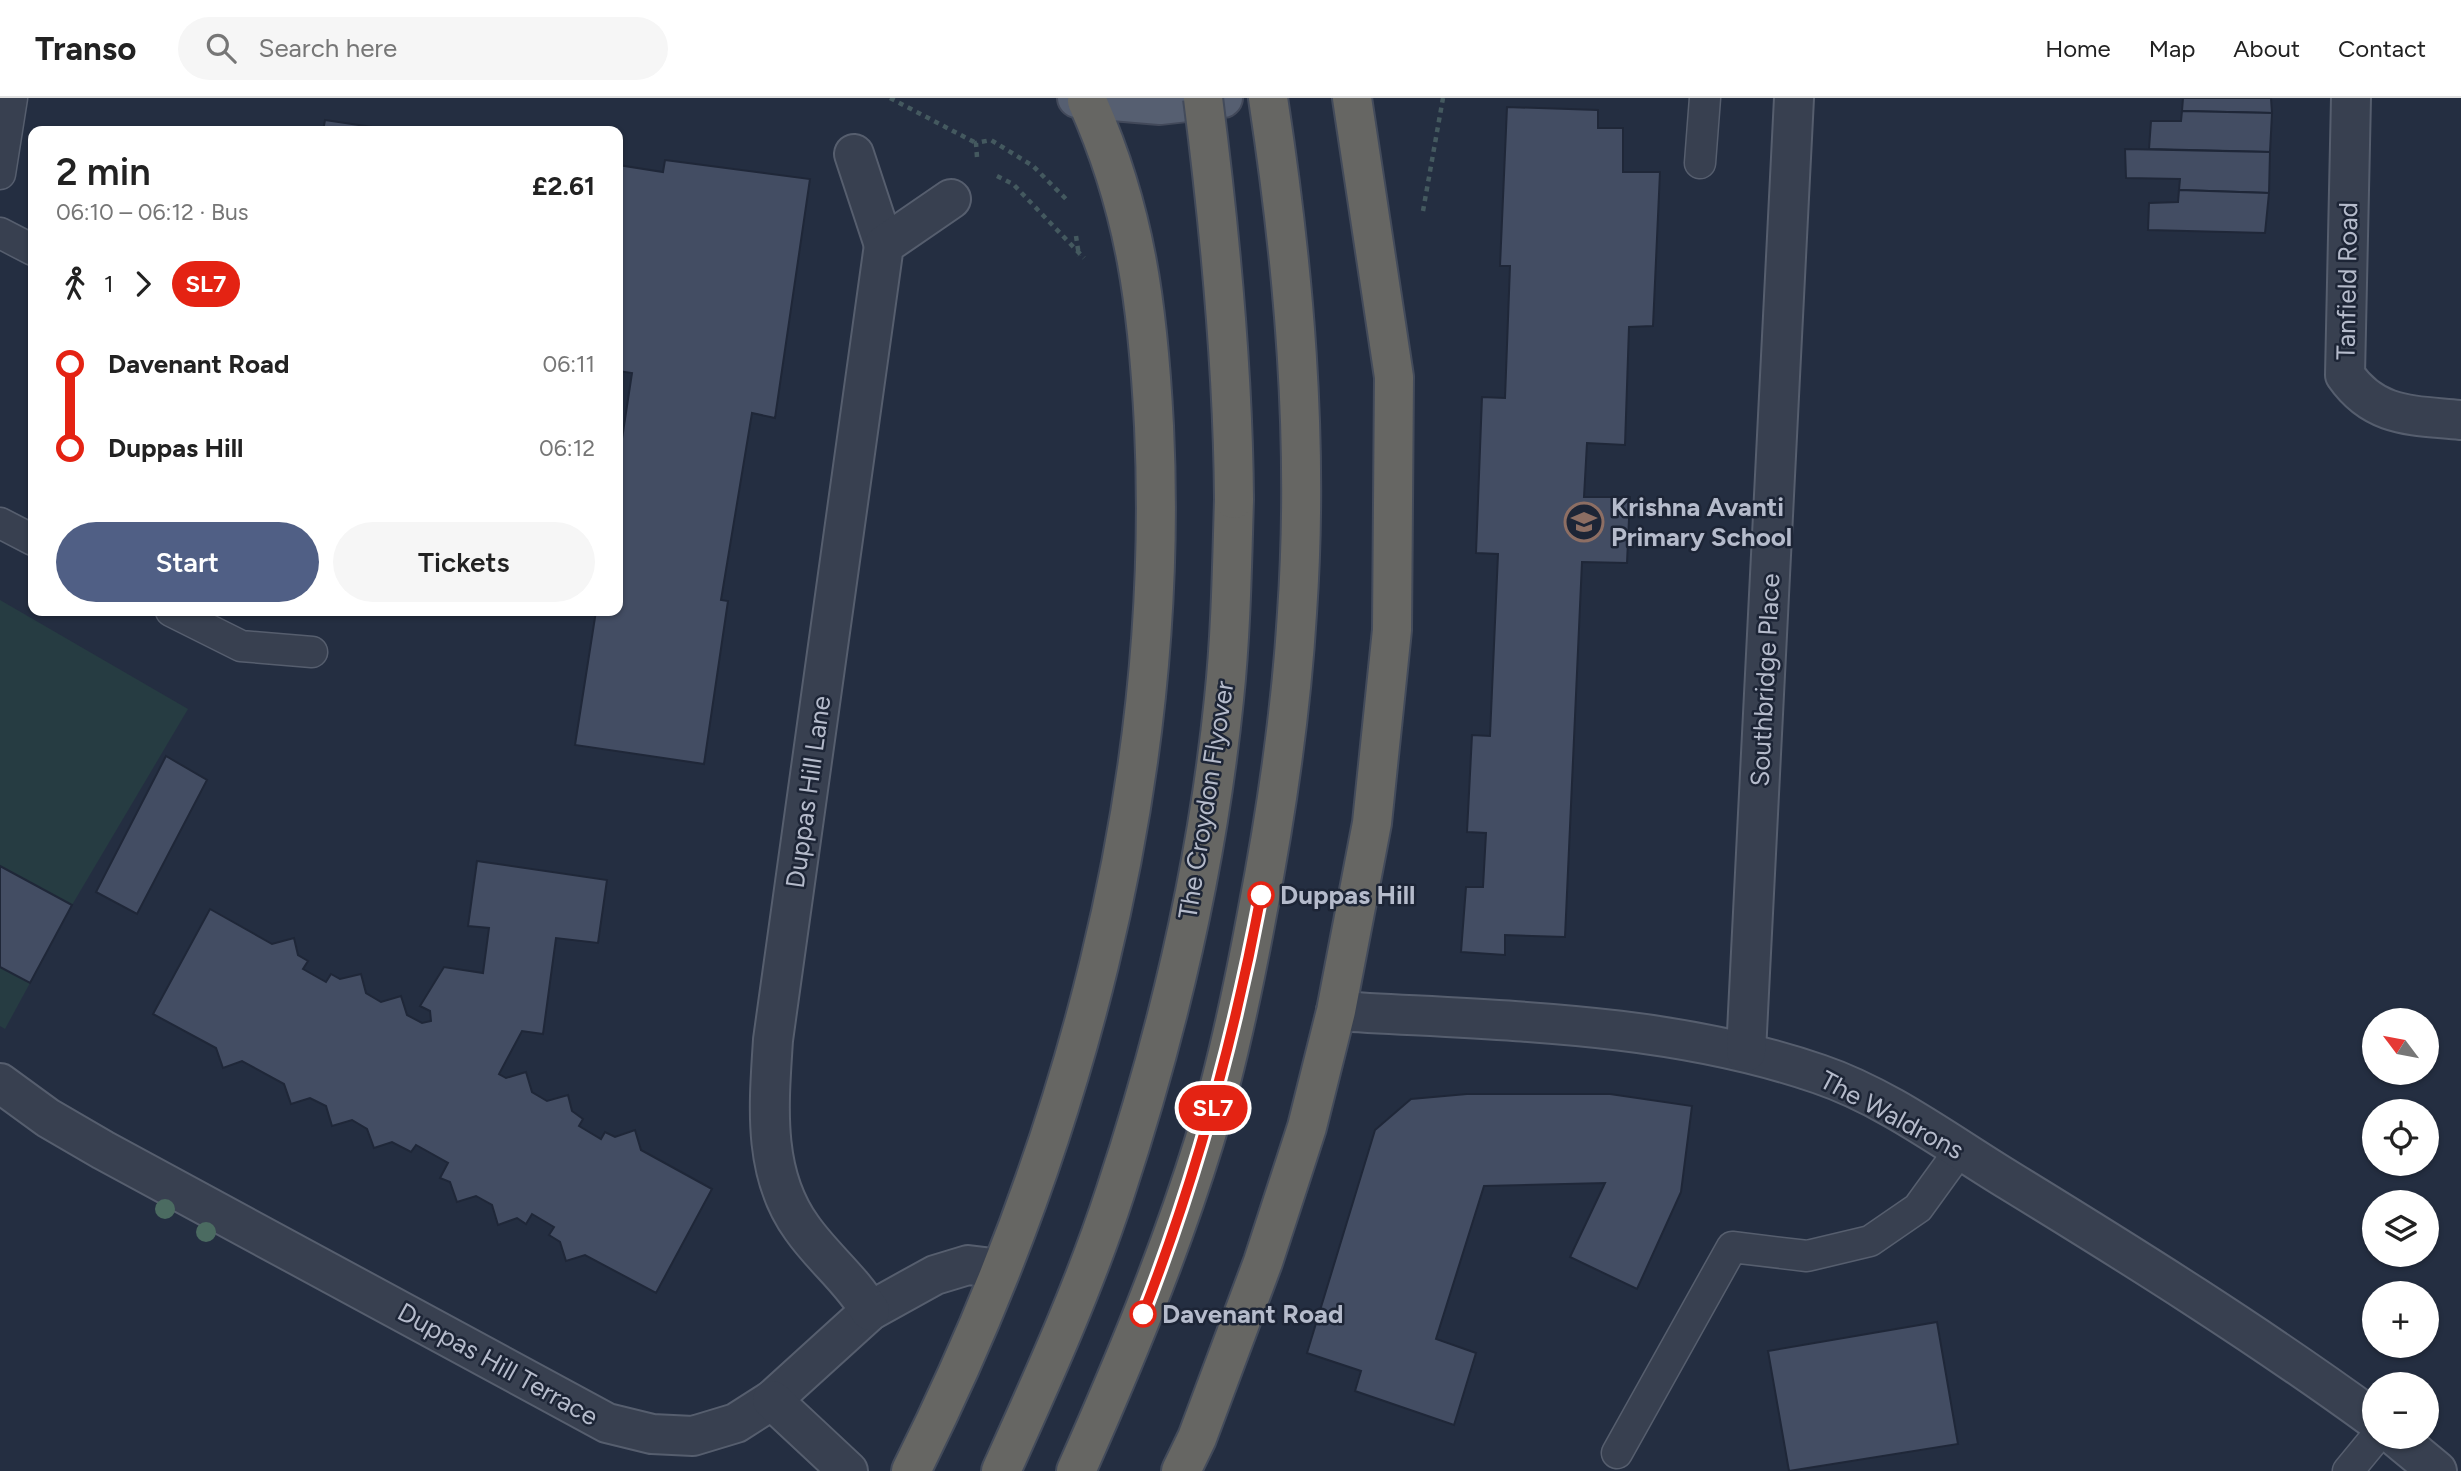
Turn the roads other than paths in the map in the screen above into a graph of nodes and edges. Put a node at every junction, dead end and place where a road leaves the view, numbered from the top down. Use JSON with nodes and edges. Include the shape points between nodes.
{"nodes":[{"id":1,"x":12,"y":98,"type":"edge"},
{"id":2,"x":1203,"y":98,"type":"edge"},
{"id":3,"x":1223,"y":98,"type":"edge"},
{"id":4,"x":1268,"y":98,"type":"edge"},
{"id":5,"x":1352,"y":98,"type":"edge"},
{"id":6,"x":1705,"y":98,"type":"edge"},
{"id":7,"x":1794,"y":98,"type":"edge"},
{"id":8,"x":2351,"y":98,"type":"edge"},
{"id":9,"x":1082,"y":99,"type":"edge"},
{"id":10,"x":854,"y":154,"type":"dead end"},
{"id":11,"x":1,"y":162,"type":"edge"},
{"id":12,"x":1700,"y":163,"type":"dead end"},
{"id":13,"x":951,"y":200,"type":"dead end"},
{"id":14,"x":0,"y":233,"type":"edge"},
{"id":15,"x":884,"y":245,"type":"junction"},
{"id":16,"x":28,"y":247,"type":"edge"},
{"id":17,"x":2461,"y":420,"type":"edge"},
{"id":18,"x":0,"y":523,"type":"edge"},
{"id":19,"x":28,"y":537,"type":"edge"},
{"id":20,"x":181,"y":616,"type":"edge"},
{"id":21,"x":312,"y":652,"type":"dead end"},
{"id":22,"x":1336,"y":1011,"type":"junction"},
{"id":23,"x":1746,"y":1052,"type":"junction"},
{"id":24,"x":0,"y":1083,"type":"edge"},
{"id":25,"x":1960,"y":1150,"type":"junction"},
{"id":26,"x":1000,"y":1269,"type":"junction"},
{"id":27,"x":870,"y":1311,"type":"junction"},
{"id":28,"x":772,"y":1400,"type":"junction"},
{"id":29,"x":2362,"y":1410,"type":"edge"},
{"id":30,"x":2366,"y":1449,"type":"edge"},
{"id":31,"x":2411,"y":1449,"type":"edge"},
{"id":32,"x":1617,"y":1453,"type":"dead end"},
{"id":33,"x":848,"y":1471,"type":"edge"},
{"id":34,"x":911,"y":1471,"type":"edge"},
{"id":35,"x":1001,"y":1471,"type":"edge"},
{"id":36,"x":1076,"y":1471,"type":"edge"},
{"id":37,"x":1181,"y":1471,"type":"edge"},
{"id":38,"x":2348,"y":1471,"type":"edge"},
{"id":39,"x":2438,"y":1471,"type":"edge"}],
"edges":[{"from":1,"to":11,"type":"lane"},
{"from":2,"to":35,"type":"highway","name":"The Croydon Flyover","bridge":true,"via":[[1233,392],[1234,499],[1224,698],[1212,797],[1170,1003],[1115,1195]]},
{"from":3,"to":9,"type":"main road","via":[[1160,105]]},
{"from":4,"to":36,"type":"highway","via":[[1291,275],[1301,487],[1298,612],[1287,729],[1271,842],[1230,1043],[1205,1138],[1170,1246]]},
{"from":5,"to":22,"type":"highway","via":[[1394,377],[1392,630],[1372,823]]},
{"from":6,"to":12,"type":"lane"},
{"from":7,"to":23,"type":"street","name":"Southbridge Place"},
{"from":8,"to":17,"type":"street","name":"Tanfield Road","via":[[2345,374],[2358,395],[2378,408]]},
{"from":9,"to":26,"type":"highway","via":[[1110,153],[1127,205],[1141,284],[1156,482],[1153,592],[1144,717],[1105,944],[1041,1166]]},
{"from":10,"to":15,"type":"street","name":"Duppas Hill Lane"},
{"from":13,"to":15,"type":"street"},
{"from":14,"to":16,"type":"lane"},
{"from":15,"to":27,"type":"street","name":"Duppas Hill Lane","via":[[773,1040],[768,1117],[782,1193],[802,1228],[856,1286]]},
{"from":18,"to":19,"type":"lane"},
{"from":20,"to":21,"type":"lane","via":[[241,646]]},
{"from":22,"to":23,"type":"street","name":"The Waldrons","via":[[1590,1026]]},
{"from":22,"to":37,"type":"highway","via":[[1307,1127],[1263,1262]]},
{"from":23,"to":25,"type":"street","name":"The Waldrons","via":[[1822,1075]]},
{"from":24,"to":28,"type":"street","name":"Duppas Hill Terrace","via":[[103,1150],[607,1423],[652,1434],[693,1436],[736,1423]]},
{"from":25,"to":29,"type":"street","name":"The Waldrons","via":[[2282,1352]]},
{"from":25,"to":32,"type":"lane","via":[[1918,1209],[1870,1241],[1807,1256],[1732,1247]]},
{"from":26,"to":27,"type":"street","name":"Duppas Hill Terrace","via":[[968,1265],[946,1272]]},
{"from":26,"to":34,"type":"highway","via":[[944,1406]]},
{"from":27,"to":28,"type":"street","name":"Duppas Hill Terrace"},
{"from":28,"to":33,"type":"street"},
{"from":30,"to":38,"type":"lane"},
{"from":31,"to":39,"type":"street"}]}
